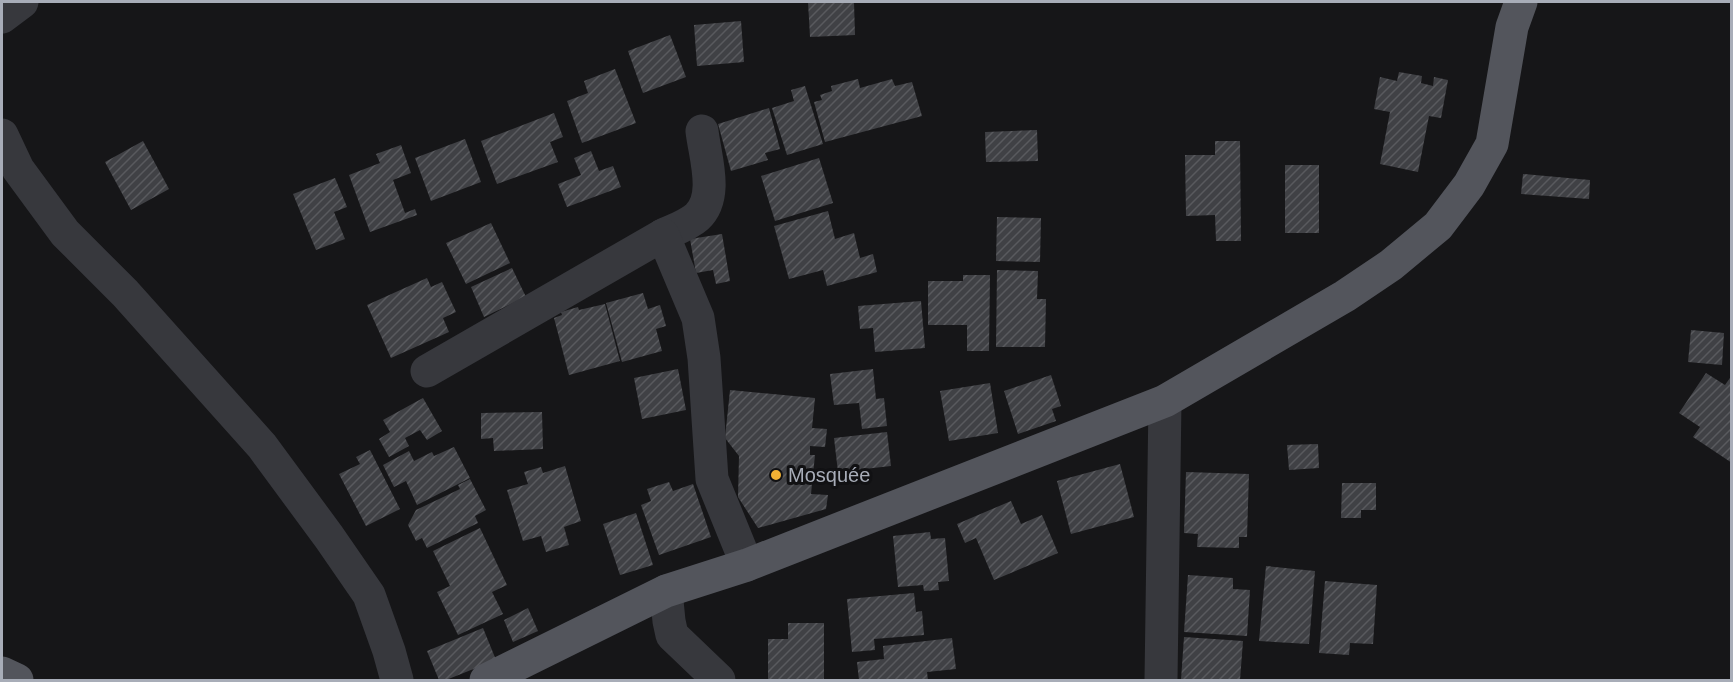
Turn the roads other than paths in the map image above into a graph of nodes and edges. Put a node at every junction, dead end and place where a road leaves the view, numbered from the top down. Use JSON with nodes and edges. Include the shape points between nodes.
{"nodes":[{"id":1,"x":22,"y":2,"type":"edge"},
{"id":2,"x":1521,"y":2,"type":"edge"},
{"id":3,"x":2,"y":17,"type":"edge"},
{"id":4,"x":702,"y":131,"type":"dead end"},
{"id":5,"x":2,"y":135,"type":"edge"},
{"id":6,"x":663,"y":235,"type":"junction"},
{"id":7,"x":427,"y":371,"type":"dead end"},
{"id":8,"x":1165,"y":401,"type":"junction"},
{"id":9,"x":747,"y":565,"type":"junction"},
{"id":10,"x":666,"y":591,"type":"junction"},
{"id":11,"x":2,"y":673,"type":"edge"},
{"id":12,"x":17,"y":681,"type":"edge"},
{"id":13,"x":397,"y":681,"type":"edge"},
{"id":14,"x":486,"y":681,"type":"edge"},
{"id":15,"x":719,"y":681,"type":"edge"},
{"id":16,"x":1161,"y":681,"type":"edge"}],
"edges":[{"from":1,"to":3,"type":"street"},
{"from":2,"to":8,"type":"main road","via":[[1512,27],[1492,144],[1469,185],[1438,226],[1345,296]]},
{"from":4,"to":6,"type":"street","via":[[709,189],[706,205],[696,218]]},
{"from":5,"to":13,"type":"street","via":[[18,169],[65,234],[125,293],[262,446],[329,537],[369,595]]},
{"from":6,"to":7,"type":"street"},
{"from":6,"to":9,"type":"street","via":[[698,318],[712,479]]},
{"from":8,"to":9,"type":"main road"},
{"from":8,"to":16,"type":"street"},
{"from":9,"to":10,"type":"main road"},
{"from":10,"to":14,"type":"main road"},
{"from":10,"to":15,"type":"street","via":[[672,634]]},
{"from":11,"to":12,"type":"main road"}]}
